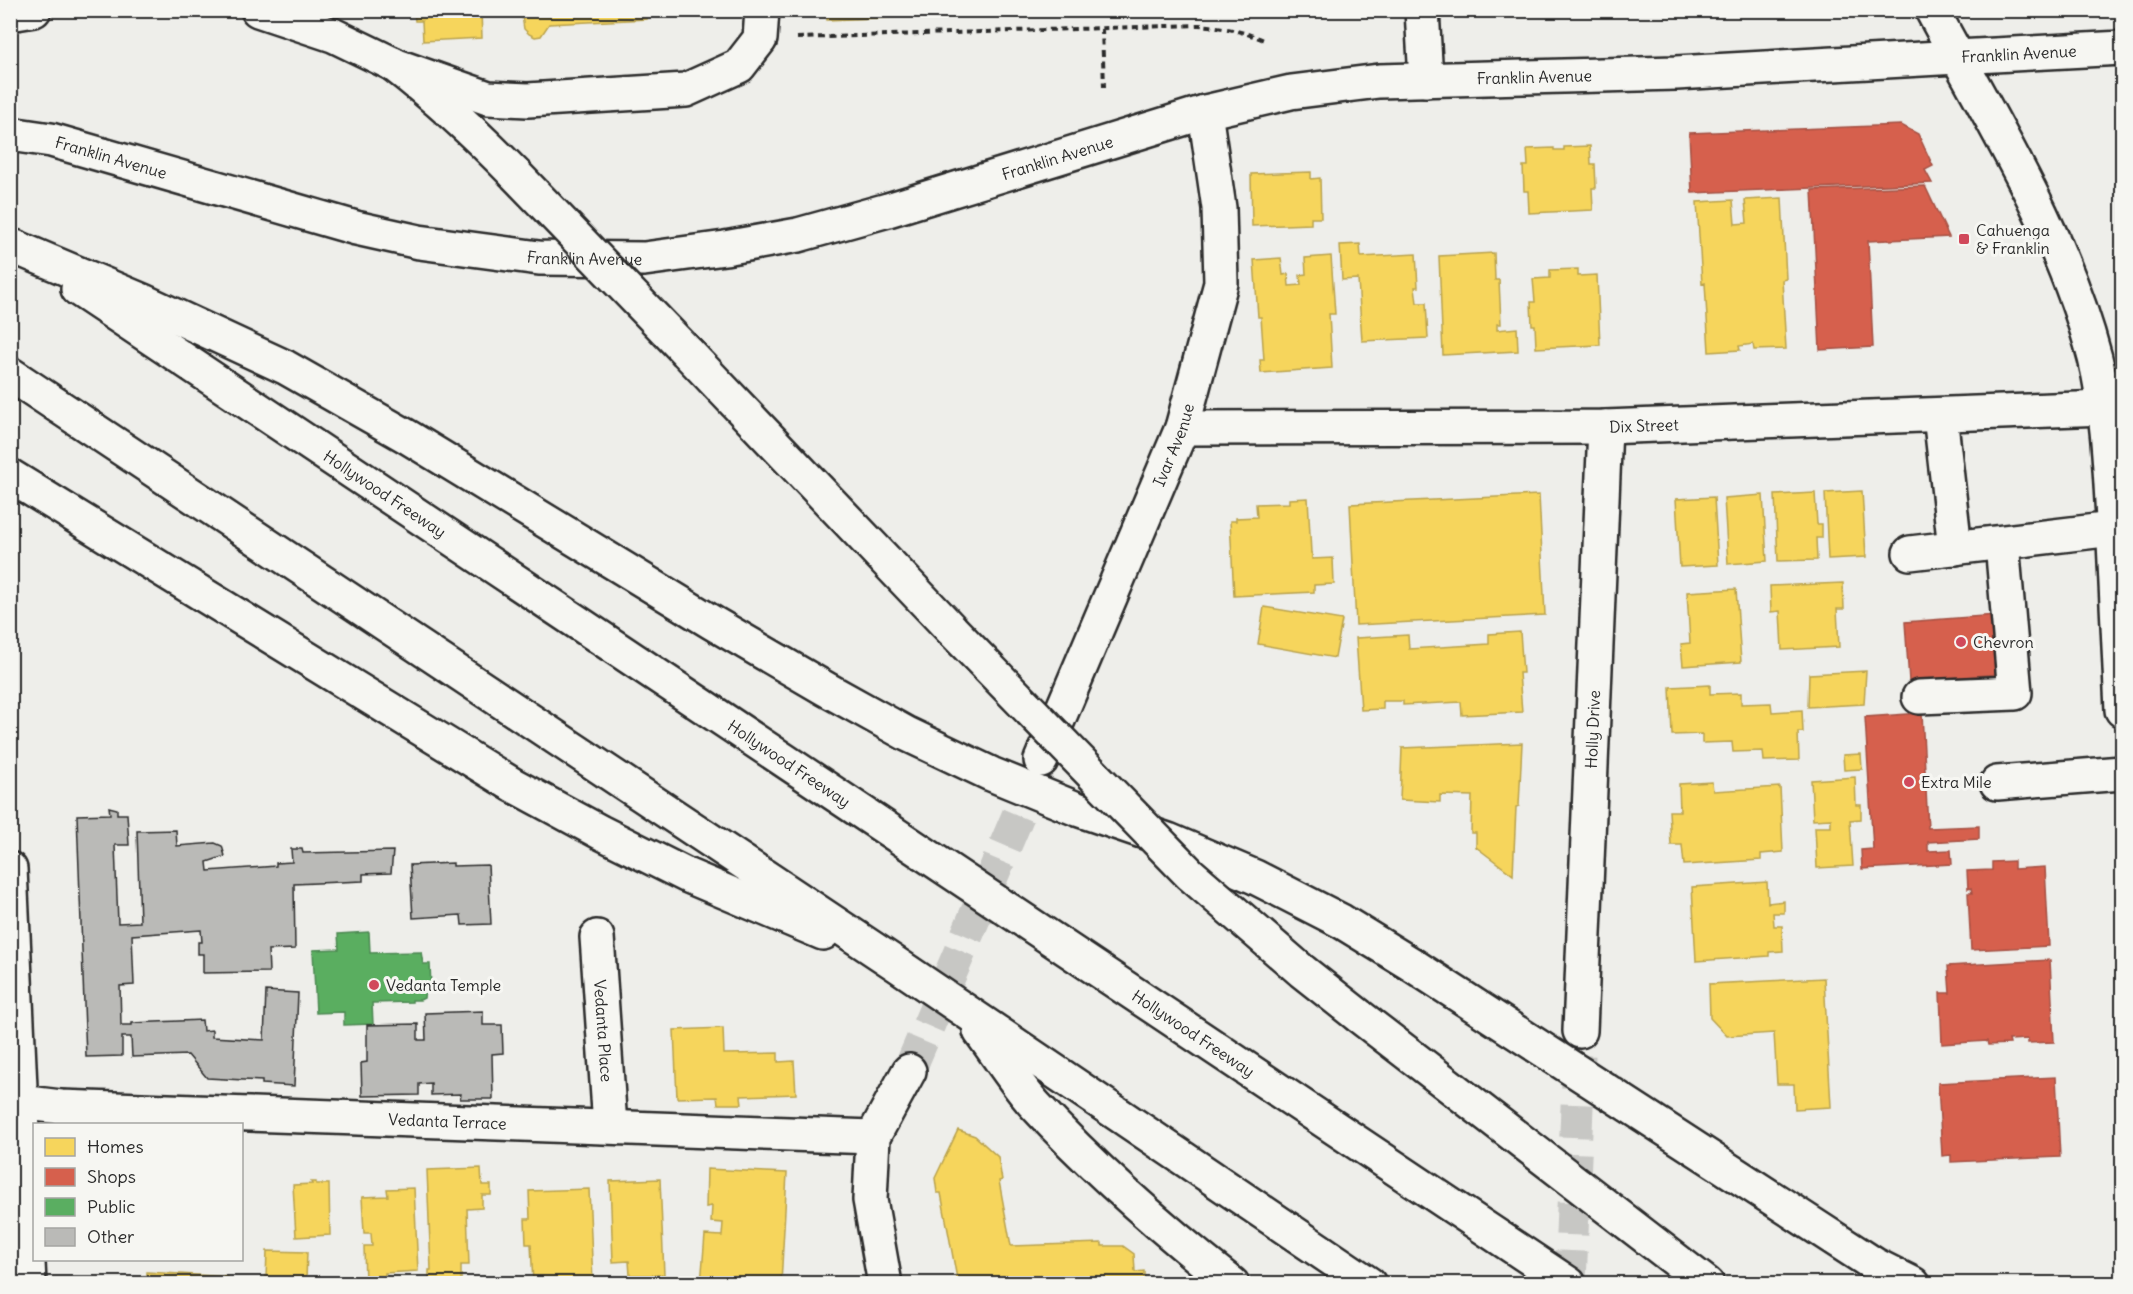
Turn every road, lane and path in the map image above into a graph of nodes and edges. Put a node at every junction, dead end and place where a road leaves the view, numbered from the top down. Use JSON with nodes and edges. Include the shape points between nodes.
{"nodes":[{"id":1,"x":34,"y":10,"type":"edge"},
{"id":2,"x":258,"y":10,"type":"edge"},
{"id":3,"x":1422,"y":10,"type":"edge"},
{"id":4,"x":1932,"y":10,"type":"edge"},
{"id":5,"x":10,"y":14,"type":"edge"},
{"id":6,"x":761,"y":25,"type":"edge"},
{"id":7,"x":1102,"y":29,"type":"junction"},
{"id":8,"x":1264,"y":40,"type":"dead end"},
{"id":9,"x":2122,"y":48,"type":"edge"},
{"id":10,"x":1958,"y":57,"type":"junction"},
{"id":11,"x":393,"y":64,"type":"junction"},
{"id":12,"x":1426,"y":80,"type":"junction"},
{"id":13,"x":1104,"y":87,"type":"dead end"},
{"id":14,"x":1206,"y":112,"type":"junction"},
{"id":15,"x":10,"y":134,"type":"edge"},
{"id":16,"x":13,"y":246,"type":"edge"},
{"id":17,"x":10,"y":374,"type":"edge"},
{"id":18,"x":2104,"y":408,"type":"junction"},
{"id":19,"x":1940,"y":415,"type":"junction"},
{"id":20,"x":1605,"y":427,"type":"junction"},
{"id":21,"x":1182,"y":428,"type":"junction"},
{"id":22,"x":10,"y":476,"type":"edge"},
{"id":23,"x":2113,"y":529,"type":"junction"},
{"id":24,"x":2002,"y":543,"type":"junction"},
{"id":25,"x":1955,"y":548,"type":"junction"},
{"id":26,"x":1910,"y":553,"type":"dead end"},
{"id":27,"x":1919,"y":697,"type":"dead end"},
{"id":28,"x":2122,"y":710,"type":"edge"},
{"id":29,"x":1041,"y":760,"type":"tunnel mouth"},
{"id":30,"x":2122,"y":773,"type":"edge"},
{"id":31,"x":1997,"y":783,"type":"dead end"},
{"id":32,"x":10,"y":869,"type":"edge"},
{"id":33,"x":597,"y":937,"type":"dead end"},
{"id":34,"x":899,"y":966,"type":"junction"},
{"id":35,"x":965,"y":1011,"type":"junction"},
{"id":36,"x":1580,"y":1031,"type":"tunnel mouth"},
{"id":37,"x":909,"y":1071,"type":"tunnel mouth"},
{"id":38,"x":20,"y":1102,"type":"junction"},
{"id":39,"x":610,"y":1126,"type":"junction"},
{"id":40,"x":873,"y":1137,"type":"junction"},
{"id":41,"x":29,"y":1284,"type":"edge"},
{"id":42,"x":885,"y":1284,"type":"edge"},
{"id":43,"x":1232,"y":1284,"type":"edge"},
{"id":44,"x":1369,"y":1284,"type":"edge"},
{"id":45,"x":1569,"y":1284,"type":"edge"},
{"id":46,"x":1707,"y":1284,"type":"edge"},
{"id":47,"x":1913,"y":1284,"type":"edge"}],
"edges":[{"from":1,"to":5,"type":"main road"},
{"from":2,"to":11,"type":"main road","via":[[333,35]]},
{"from":3,"to":12,"type":"main road"},
{"from":4,"to":10,"type":"main road"},
{"from":6,"to":7,"type":"path"},
{"from":6,"to":11,"type":"main road","via":[[739,66],[686,90],[528,100],[488,98]]},
{"from":7,"to":8,"type":"path","via":[[1199,25],[1223,27]]},
{"from":7,"to":13,"type":"path"},
{"from":9,"to":10,"type":"main road","name":"Franklin Avenue"},
{"from":10,"to":12,"type":"main road","name":"Franklin Avenue","via":[[1676,73]]},
{"from":10,"to":18,"type":"main road","via":[[2045,218],[2082,312]]},
{"from":11,"to":46,"type":"main road","bridge":true,"via":[[473,131],[1190,874],[1359,1016]]},
{"from":12,"to":14,"type":"main road","name":"Franklin Avenue","via":[[1379,81],[1291,92]]},
{"from":14,"to":15,"type":"main road","name":"Franklin Avenue","via":[[798,235],[644,259],[539,258],[419,242],[356,228],[51,140]]},
{"from":14,"to":21,"type":"main road","name":"Ivar Avenue","via":[[1219,208],[1221,283]]},
{"from":16,"to":45,"type":"main road","name":"Hollywood Freeway"},
{"from":16,"to":47,"type":"main road","via":[[285,367],[408,437],[723,629],[908,734],[992,774],[1255,877],[1341,921],[1865,1258]]},
{"from":17,"to":34,"type":"main road"},
{"from":18,"to":19,"type":"main road","name":"Dix Street"},
{"from":18,"to":23,"type":"main road"},
{"from":19,"to":20,"type":"main road","name":"Dix Street"},
{"from":19,"to":25,"type":"main road"},
{"from":20,"to":21,"type":"main road","name":"Dix Street"},
{"from":20,"to":36,"type":"main road","name":"Holly Drive"},
{"from":21,"to":29,"type":"main road","name":"Ivar Avenue"},
{"from":22,"to":34,"type":"main road","via":[[513,785],[687,875]]},
{"from":23,"to":24,"type":"main road"},
{"from":23,"to":28,"type":"main road"},
{"from":24,"to":25,"type":"main road"},
{"from":24,"to":27,"type":"main road","via":[[2015,693]]},
{"from":25,"to":26,"type":"main road"},
{"from":30,"to":31,"type":"main road"},
{"from":32,"to":38,"type":"main road"},
{"from":33,"to":39,"type":"main road","name":"Vedanta Place"},
{"from":34,"to":35,"type":"main road"},
{"from":35,"to":43,"type":"main road","via":[[1034,1104],[1113,1182]]},
{"from":35,"to":44,"type":"main road"},
{"from":37,"to":40,"type":"main road"},
{"from":38,"to":39,"type":"main road","name":"Vedanta Terrace","via":[[62,1107]]},
{"from":38,"to":41,"type":"main road"},
{"from":39,"to":40,"type":"main road","name":"Vedanta Terrace"},
{"from":40,"to":42,"type":"main road","via":[[870,1200]]}]}
